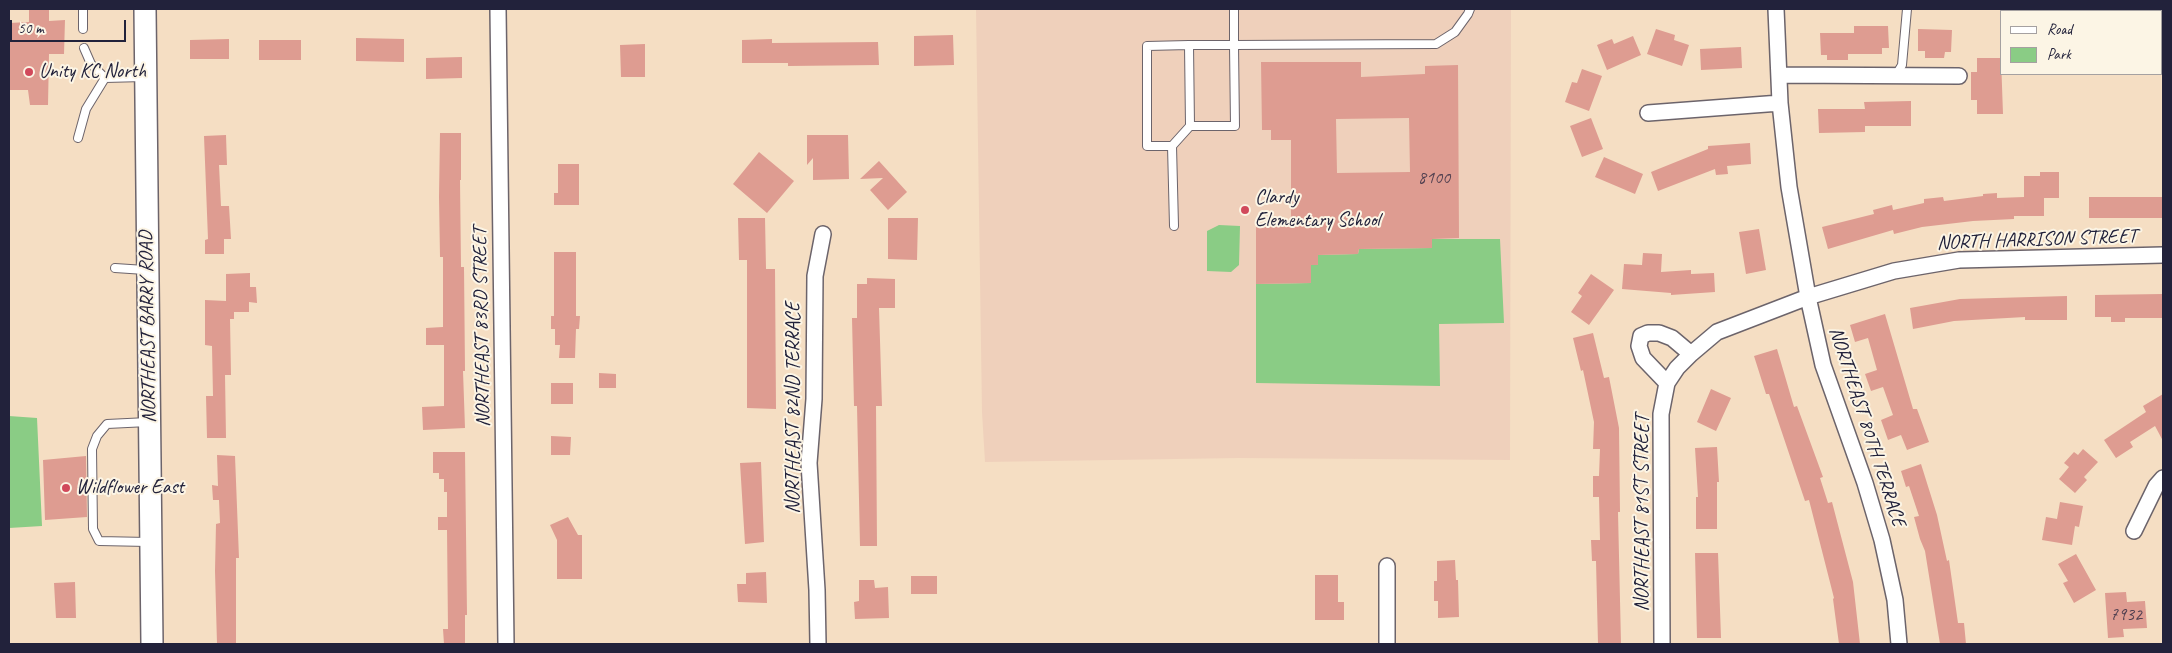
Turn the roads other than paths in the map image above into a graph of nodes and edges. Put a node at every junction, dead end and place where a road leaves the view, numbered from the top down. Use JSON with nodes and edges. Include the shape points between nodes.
{"nodes":[{"id":1,"x":83,"y":9,"type":"edge"},
{"id":2,"x":145,"y":9,"type":"edge"},
{"id":3,"x":498,"y":9,"type":"edge"},
{"id":4,"x":1234,"y":9,"type":"edge"},
{"id":5,"x":1470,"y":9,"type":"edge"},
{"id":6,"x":1776,"y":9,"type":"edge"},
{"id":7,"x":1906,"y":9,"type":"edge"},
{"id":8,"x":83,"y":29,"type":"dead end"},
{"id":9,"x":1189,"y":45,"type":"junction"},
{"id":10,"x":1234,"y":45,"type":"junction"},
{"id":11,"x":84,"y":48,"type":"dead end"},
{"id":12,"x":1779,"y":75,"type":"junction"},
{"id":13,"x":1896,"y":75,"type":"junction"},
{"id":14,"x":1959,"y":76,"type":"dead end"},
{"id":15,"x":145,"y":77,"type":"junction"},
{"id":16,"x":105,"y":78,"type":"junction"},
{"id":17,"x":1780,"y":103,"type":"junction"},
{"id":18,"x":1648,"y":113,"type":"dead end"},
{"id":19,"x":1190,"y":126,"type":"junction"},
{"id":20,"x":78,"y":138,"type":"dead end"},
{"id":21,"x":1172,"y":146,"type":"junction"},
{"id":22,"x":1174,"y":226,"type":"dead end"},
{"id":23,"x":823,"y":234,"type":"dead end"},
{"id":24,"x":2163,"y":255,"type":"edge"},
{"id":25,"x":115,"y":268,"type":"dead end"},
{"id":26,"x":148,"y":270,"type":"junction"},
{"id":27,"x":1808,"y":298,"type":"junction"},
{"id":28,"x":1691,"y":354,"type":"junction"},
{"id":29,"x":1667,"y":383,"type":"junction"},
{"id":30,"x":149,"y":422,"type":"junction"},
{"id":31,"x":2163,"y":478,"type":"edge"},
{"id":32,"x":2134,"y":531,"type":"dead end"},
{"id":33,"x":150,"y":542,"type":"junction"},
{"id":34,"x":1387,"y":566,"type":"dead end"},
{"id":35,"x":152,"y":644,"type":"edge"},
{"id":36,"x":506,"y":644,"type":"edge"},
{"id":37,"x":818,"y":644,"type":"edge"},
{"id":38,"x":1387,"y":644,"type":"edge"},
{"id":39,"x":1662,"y":644,"type":"edge"},
{"id":40,"x":1899,"y":644,"type":"edge"}],
"edges":[{"from":1,"to":8,"type":"lane"},
{"from":2,"to":15,"type":"main road","name":"NORTHEAST BARRY ROAD"},
{"from":3,"to":36,"type":"street","name":"NORTHEAST 83RD STREET"},
{"from":4,"to":10,"type":"lane"},
{"from":5,"to":10,"type":"lane","via":[[1455,32],[1436,44]]},
{"from":6,"to":12,"type":"street","name":"NORTHEAST 80TH TERRACE"},
{"from":7,"to":13,"type":"lane","via":[[1902,65]]},
{"from":9,"to":10,"type":"lane"},
{"from":9,"to":19,"type":"lane"},
{"from":9,"to":21,"type":"lane","via":[[1146,46],[1147,146]]},
{"from":10,"to":19,"type":"lane","via":[[1235,126]]},
{"from":11,"to":16,"type":"lane","via":[[91,64]]},
{"from":12,"to":13,"type":"street"},
{"from":12,"to":17,"type":"street","name":"NORTHEAST 80TH TERRACE"},
{"from":13,"to":14,"type":"street"},
{"from":15,"to":16,"type":"lane"},
{"from":15,"to":26,"type":"main road","name":"NORTHEAST BARRY ROAD"},
{"from":16,"to":20,"type":"lane","via":[[86,109]]},
{"from":17,"to":18,"type":"street"},
{"from":17,"to":27,"type":"street","name":"NORTHEAST 80TH TERRACE","via":[[1789,187]]},
{"from":19,"to":21,"type":"lane"},
{"from":21,"to":22,"type":"lane"},
{"from":23,"to":37,"type":"street","name":"NORTHEAST 82ND TERRACE","via":[[815,276],[814,399],[809,463]]},
{"from":24,"to":27,"type":"street","name":"NORTH HARRISON STREET","via":[[1960,260],[1894,270]]},
{"from":25,"to":26,"type":"lane"},
{"from":26,"to":30,"type":"main road","name":"NORTHEAST BARRY ROAD"},
{"from":27,"to":28,"type":"street","name":"NORTH HARRISON STREET","via":[[1717,332]]},
{"from":27,"to":40,"type":"street","name":"NORTHEAST 80TH TERRACE","via":[[1823,365],[1866,483],[1882,540],[1895,600]]},
{"from":28,"to":29,"type":"street","name":"NORTHEAST 81ST STREET"},
{"from":28,"to":29,"type":"street","via":[[1672,338],[1659,333],[1641,336],[1639,346],[1643,358]]},
{"from":29,"to":39,"type":"street","name":"NORTHEAST 81ST STREET","via":[[1661,414]]},
{"from":30,"to":33,"type":"main road","name":"NORTHEAST BARRY ROAD"},
{"from":30,"to":33,"type":"lane","via":[[107,424],[92,449],[93,529],[99,541]]},
{"from":31,"to":32,"type":"street"},
{"from":33,"to":35,"type":"main road","name":"NORTHEAST BARRY ROAD"},
{"from":34,"to":38,"type":"street"}]}
